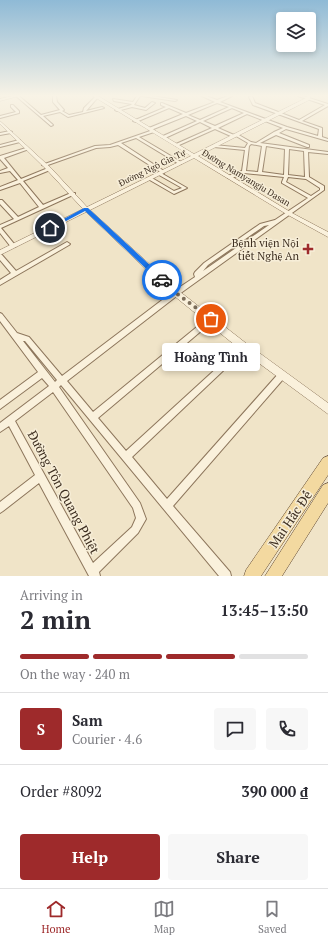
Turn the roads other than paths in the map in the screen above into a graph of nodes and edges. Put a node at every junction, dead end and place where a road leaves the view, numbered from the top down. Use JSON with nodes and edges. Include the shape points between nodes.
{"nodes":[{"id":1,"x":48,"y":123,"type":"edge"},
{"id":2,"x":138,"y":123,"type":"edge"},
{"id":3,"x":168,"y":123,"type":"edge"},
{"id":4,"x":196,"y":123,"type":"edge"},
{"id":5,"x":204,"y":123,"type":"edge"},
{"id":6,"x":226,"y":123,"type":"edge"},
{"id":7,"x":260,"y":123,"type":"edge"},
{"id":8,"x":273,"y":123,"type":"edge"},
{"id":9,"x":307,"y":123,"type":"edge"},
{"id":10,"x":1,"y":124,"type":"edge"},
{"id":11,"x":51,"y":125,"type":"dead end"},
{"id":12,"x":215,"y":128,"type":"junction"},
{"id":13,"x":286,"y":128,"type":"junction"},
{"id":14,"x":151,"y":130,"type":"junction"},
{"id":15,"x":10,"y":132,"type":"junction"},
{"id":16,"x":276,"y":133,"type":"junction"},
{"id":17,"x":0,"y":134,"type":"edge"},
{"id":18,"x":235,"y":136,"type":"junction"},
{"id":19,"x":137,"y":137,"type":"junction"},
{"id":20,"x":164,"y":137,"type":"junction"},
{"id":21,"x":320,"y":138,"type":"junction"},
{"id":22,"x":328,"y":140,"type":"edge"},
{"id":23,"x":19,"y":141,"type":"junction"},
{"id":24,"x":118,"y":143,"type":"junction"},
{"id":25,"x":250,"y":143,"type":"junction"},
{"id":26,"x":256,"y":144,"type":"junction"},
{"id":27,"x":177,"y":145,"type":"junction"},
{"id":28,"x":264,"y":145,"type":"junction"},
{"id":29,"x":0,"y":146,"type":"edge"},
{"id":30,"x":214,"y":146,"type":"junction"},
{"id":31,"x":287,"y":148,"type":"junction"},
{"id":32,"x":307,"y":148,"type":"junction"},
{"id":33,"x":27,"y":149,"type":"junction"},
{"id":34,"x":246,"y":149,"type":"junction"},
{"id":35,"x":328,"y":153,"type":"edge"},
{"id":36,"x":195,"y":156,"type":"junction"},
{"id":37,"x":1,"y":158,"type":"edge"},
{"id":38,"x":180,"y":163,"type":"junction"},
{"id":39,"x":46,"y":167,"type":"junction"},
{"id":40,"x":11,"y":169,"type":"junction"},
{"id":41,"x":0,"y":172,"type":"edge"},
{"id":42,"x":244,"y":172,"type":"junction"},
{"id":43,"x":162,"y":173,"type":"junction"},
{"id":44,"x":260,"y":174,"type":"junction"},
{"id":45,"x":286,"y":176,"type":"junction"},
{"id":46,"x":230,"y":177,"type":"junction"},
{"id":47,"x":150,"y":178,"type":"junction"},
{"id":48,"x":307,"y":178,"type":"junction"},
{"id":49,"x":20,"y":180,"type":"junction"},
{"id":50,"x":0,"y":189,"type":"edge"},
{"id":51,"x":73,"y":194,"type":"junction"},
{"id":52,"x":311,"y":198,"type":"junction"},
{"id":53,"x":0,"y":201,"type":"edge"},
{"id":54,"x":42,"y":207,"type":"junction"},
{"id":55,"x":86,"y":209,"type":"junction"},
{"id":56,"x":289,"y":213,"type":"junction"},
{"id":57,"x":17,"y":219,"type":"junction"},
{"id":58,"x":276,"y":222,"type":"junction"},
{"id":59,"x":0,"y":229,"type":"edge"},
{"id":60,"x":246,"y":232,"type":"junction"},
{"id":61,"x":328,"y":235,"type":"edge"},
{"id":62,"x":254,"y":238,"type":"junction"},
{"id":63,"x":67,"y":244,"type":"dead end"},
{"id":64,"x":13,"y":246,"type":"junction"},
{"id":65,"x":0,"y":253,"type":"edge"},
{"id":66,"x":0,"y":256,"type":"edge"},
{"id":67,"x":15,"y":274,"type":"junction"},
{"id":68,"x":198,"y":278,"type":"junction"},
{"id":69,"x":0,"y":283,"type":"edge"},
{"id":70,"x":176,"y":293,"type":"junction"},
{"id":71,"x":0,"y":316,"type":"edge"},
{"id":72,"x":211,"y":319,"type":"junction"},
{"id":73,"x":14,"y":335,"type":"junction"},
{"id":74,"x":244,"y":347,"type":"junction"},
{"id":75,"x":43,"y":373,"type":"junction"},
{"id":76,"x":282,"y":375,"type":"junction"},
{"id":77,"x":58,"y":384,"type":"junction"},
{"id":78,"x":0,"y":405,"type":"edge"},
{"id":79,"x":328,"y":409,"type":"edge"},
{"id":80,"x":93,"y":417,"type":"junction"},
{"id":81,"x":3,"y":423,"type":"edge"},
{"id":82,"x":126,"y":457,"type":"junction"},
{"id":83,"x":328,"y":462,"type":"edge"},
{"id":84,"x":41,"y":476,"type":"junction"},
{"id":85,"x":328,"y":490,"type":"edge"},
{"id":86,"x":167,"y":506,"type":"junction"},
{"id":87,"x":0,"y":508,"type":"edge"},
{"id":88,"x":286,"y":525,"type":"junction"},
{"id":89,"x":298,"y":537,"type":"junction"},
{"id":90,"x":94,"y":574,"type":"edge"},
{"id":91,"x":226,"y":576,"type":"edge"},
{"id":92,"x":252,"y":576,"type":"edge"},
{"id":93,"x":273,"y":576,"type":"edge"}],
"edges":[{"from":1,"to":11,"type":"street"},
{"from":2,"to":14,"type":"street","name":"Đường Namyangju Dasan"},
{"from":3,"to":14,"type":"street"},
{"from":4,"to":20,"type":"street"},
{"from":5,"to":12,"type":"street"},
{"from":6,"to":12,"type":"street"},
{"from":7,"to":18,"type":"street","name":"Đường Ngô Gia Tự"},
{"from":8,"to":13,"type":"street"},
{"from":9,"to":21,"type":"street","via":[[320,128]]},
{"from":10,"to":15,"type":"street"},
{"from":12,"to":18,"type":"street"},
{"from":12,"to":27,"type":"street"},
{"from":13,"to":16,"type":"street"},
{"from":13,"to":21,"type":"street"},
{"from":14,"to":19,"type":"street"},
{"from":14,"to":20,"type":"street","name":"Đường Namyangju Dasan"},
{"from":15,"to":17,"type":"street"},
{"from":15,"to":23,"type":"street"},
{"from":16,"to":26,"type":"street"},
{"from":16,"to":32,"type":"street"},
{"from":18,"to":25,"type":"street"},
{"from":18,"to":30,"type":"street","name":"Đường Ngô Gia Tự"},
{"from":19,"to":24,"type":"street"},
{"from":19,"to":38,"type":"street"},
{"from":20,"to":27,"type":"street","name":"Đường Namyangju Dasan"},
{"from":21,"to":22,"type":"street"},
{"from":23,"to":29,"type":"street"},
{"from":23,"to":33,"type":"street"},
{"from":24,"to":39,"type":"street","via":[[97,147]]},
{"from":24,"to":43,"type":"street"},
{"from":25,"to":26,"type":"street"},
{"from":25,"to":34,"type":"street"},
{"from":26,"to":28,"type":"street"},
{"from":27,"to":36,"type":"street","name":"Đường Namyangju Dasan"},
{"from":28,"to":31,"type":"street"},
{"from":28,"to":44,"type":"street"},
{"from":30,"to":34,"type":"street"},
{"from":30,"to":36,"type":"street","name":"Đường Ngô Gia Tự"},
{"from":31,"to":32,"type":"street"},
{"from":31,"to":45,"type":"street"},
{"from":32,"to":35,"type":"street"},
{"from":32,"to":48,"type":"street"},
{"from":33,"to":37,"type":"street"},
{"from":33,"to":39,"type":"street"},
{"from":34,"to":42,"type":"street"},
{"from":36,"to":38,"type":"street","name":"Đường Ngô Gia Tự"},
{"from":36,"to":46,"type":"street","name":"Đường Namyangju Dasan"},
{"from":37,"to":40,"type":"street"},
{"from":38,"to":43,"type":"street","name":"Đường Ngô Gia Tự"},
{"from":39,"to":49,"type":"street"},
{"from":39,"to":51,"type":"street"},
{"from":40,"to":41,"type":"street"},
{"from":40,"to":49,"type":"street"},
{"from":42,"to":44,"type":"street"},
{"from":42,"to":46,"type":"street"},
{"from":43,"to":47,"type":"street","name":"Đường Ngô Gia Tự"},
{"from":43,"to":47,"type":"street","via":[[185,188],[174,193]]},
{"from":44,"to":45,"type":"street"},
{"from":45,"to":48,"type":"street"},
{"from":45,"to":52,"type":"street","via":[[284,182]]},
{"from":46,"to":56,"type":"street","name":"Đường Namyangju Dasan"},
{"from":47,"to":55,"type":"street","name":"Đường Ngô Gia Tự"},
{"from":48,"to":52,"type":"street","via":[[322,187],[322,190]]},
{"from":49,"to":50,"type":"street"},
{"from":49,"to":54,"type":"street"},
{"from":51,"to":54,"type":"street"},
{"from":51,"to":55,"type":"street"},
{"from":52,"to":56,"type":"street"},
{"from":53,"to":57,"type":"street"},
{"from":54,"to":57,"type":"street"},
{"from":55,"to":64,"type":"street","name":"Đường Ngô Gia Tự"},
{"from":55,"to":70,"type":"street"},
{"from":56,"to":58,"type":"street"},
{"from":56,"to":61,"type":"street","name":"Đường Namyangju Dasan"},
{"from":57,"to":59,"type":"street"},
{"from":58,"to":60,"type":"street"},
{"from":58,"to":62,"type":"street"},
{"from":59,"to":64,"type":"street"},
{"from":60,"to":62,"type":"street"},
{"from":60,"to":68,"type":"street","via":[[199,270],[196,274]]},
{"from":62,"to":68,"type":"street"},
{"from":63,"to":67,"type":"street"},
{"from":64,"to":65,"type":"street","name":"Đường Ngô Gia Tự"},
{"from":66,"to":67,"type":"street"},
{"from":67,"to":69,"type":"street"},
{"from":68,"to":70,"type":"street"},
{"from":70,"to":72,"type":"street"},
{"from":70,"to":77,"type":"street"},
{"from":71,"to":73,"type":"street"},
{"from":72,"to":74,"type":"street"},
{"from":72,"to":80,"type":"street"},
{"from":73,"to":75,"type":"street"},
{"from":73,"to":77,"type":"street","via":[[27,339]]},
{"from":74,"to":76,"type":"street"},
{"from":74,"to":82,"type":"street"},
{"from":75,"to":77,"type":"street"},
{"from":75,"to":78,"type":"street"},
{"from":76,"to":79,"type":"street"},
{"from":76,"to":86,"type":"street"},
{"from":77,"to":80,"type":"street"},
{"from":77,"to":81,"type":"street"},
{"from":77,"to":90,"type":"street","via":[[136,506],[140,519],[135,530]]},
{"from":80,"to":82,"type":"street"},
{"from":81,"to":84,"type":"street","name":"Đường Tôn Quang Phiệt"},
{"from":82,"to":86,"type":"street"},
{"from":83,"to":88,"type":"main road","name":"Mai Hắc Đế"},
{"from":84,"to":87,"type":"street"},
{"from":84,"to":90,"type":"street","name":"Đường Tôn Quang Phiệt"},
{"from":85,"to":89,"type":"main road","name":"Mai Hắc Đế"},
{"from":86,"to":91,"type":"street"},
{"from":88,"to":89,"type":"main road"},
{"from":88,"to":92,"type":"main road","name":"Mai Hắc Đế"},
{"from":89,"to":93,"type":"main road","name":"Mai Hắc Đế"}]}
